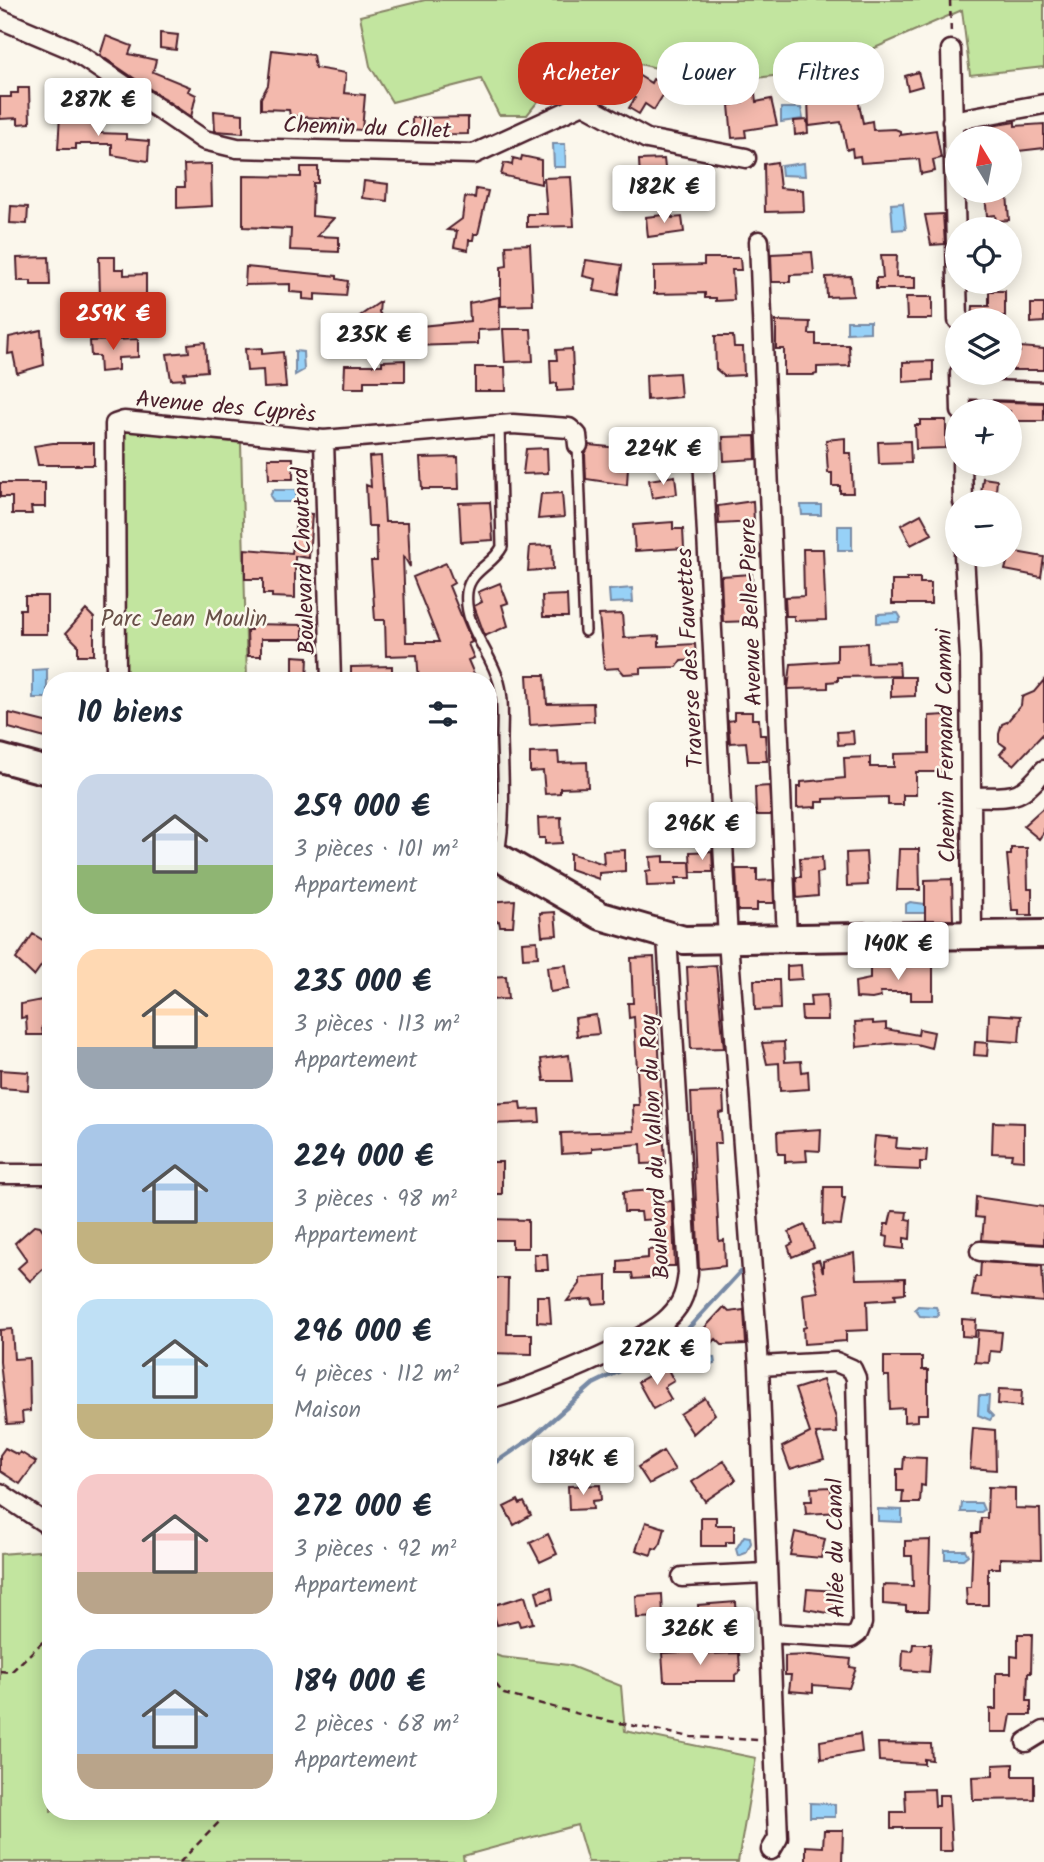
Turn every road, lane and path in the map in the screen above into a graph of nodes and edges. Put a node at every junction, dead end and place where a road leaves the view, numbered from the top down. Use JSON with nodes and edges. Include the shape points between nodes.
{"nodes":[{"id":1,"x":950,"y":0,"type":"edge"},
{"id":2,"x":0,"y":19,"type":"edge"},
{"id":3,"x":951,"y":50,"type":"joint"},
{"id":4,"x":1044,"y":104,"type":"edge"},
{"id":5,"x":952,"y":121,"type":"junction"},
{"id":6,"x":746,"y":159,"type":"dead end"},
{"id":7,"x":759,"y":241,"type":"dead end"},
{"id":8,"x":958,"y":308,"type":"edge"},
{"id":9,"x":991,"y":385,"type":"edge"},
{"id":10,"x":1044,"y":392,"type":"edge"},
{"id":11,"x":499,"y":426,"type":"junction"},
{"id":12,"x":324,"y":440,"type":"junction"},
{"id":13,"x":578,"y":444,"type":"joint"},
{"id":14,"x":703,"y":457,"type":"dead end"},
{"id":15,"x":965,"y":567,"type":"edge"},
{"id":16,"x":585,"y":631,"type":"dead end"},
{"id":17,"x":116,"y":672,"type":"edge"},
{"id":18,"x":331,"y":672,"type":"edge"},
{"id":19,"x":494,"y":672,"type":"edge"},
{"id":20,"x":497,"y":678,"type":"edge"},
{"id":21,"x":0,"y":758,"type":"edge"},
{"id":22,"x":42,"y":768,"type":"edge"},
{"id":23,"x":1044,"y":770,"type":"edge"},
{"id":24,"x":972,"y":797,"type":"junction"},
{"id":25,"x":497,"y":844,"type":"edge"},
{"id":26,"x":497,"y":855,"type":"edge"},
{"id":27,"x":1044,"y":934,"type":"edge"},
{"id":28,"x":972,"y":936,"type":"junction"},
{"id":29,"x":667,"y":937,"type":"junction"},
{"id":30,"x":727,"y":940,"type":"junction"},
{"id":31,"x":787,"y":940,"type":"junction"},
{"id":32,"x":0,"y":1174,"type":"edge"},
{"id":33,"x":42,"y":1174,"type":"edge"},
{"id":34,"x":980,"y":1251,"type":"dead end"},
{"id":35,"x":1044,"y":1255,"type":"edge"},
{"id":36,"x":759,"y":1366,"type":"junction"},
{"id":37,"x":497,"y":1398,"type":"edge"},
{"id":38,"x":0,"y":1493,"type":"edge"},
{"id":39,"x":42,"y":1521,"type":"edge"},
{"id":40,"x":766,"y":1573,"type":"junction"},
{"id":41,"x":682,"y":1577,"type":"dead end"},
{"id":42,"x":770,"y":1633,"type":"junction"},
{"id":43,"x":42,"y":1643,"type":"edge"},
{"id":44,"x":0,"y":1671,"type":"edge"},
{"id":45,"x":497,"y":1686,"type":"edge"},
{"id":46,"x":1044,"y":1731,"type":"edge"},
{"id":47,"x":772,"y":1740,"type":"junction"},
{"id":48,"x":1026,"y":1742,"type":"dead end"},
{"id":49,"x":221,"y":1820,"type":"edge"},
{"id":50,"x":771,"y":1850,"type":"dead end"},
{"id":51,"x":180,"y":1862,"type":"edge"}],
"edges":[{"from":1,"to":3,"type":"path"},
{"from":2,"to":6,"type":"street","name":"Chemin du Collet","via":[[71,48],[204,140],[237,148],[474,154],[583,104],[648,139]]},
{"from":3,"to":5,"type":"street"},
{"from":4,"to":5,"type":"street"},
{"from":5,"to":8,"type":"street"},
{"from":7,"to":31,"type":"street","name":"Avenue Belle-Pierre"},
{"from":9,"to":10,"type":"street"},
{"from":11,"to":12,"type":"street","name":"Avenue des Cyprès"},
{"from":11,"to":13,"type":"street","name":"Avenue des Cyprès","via":[[569,428],[577,435]]},
{"from":11,"to":19,"type":"lane","via":[[502,547],[498,556],[482,566],[467,592],[474,630]]},
{"from":12,"to":17,"type":"street","name":"Avenue des Cyprès","via":[[124,421],[115,424]]},
{"from":12,"to":18,"type":"street","name":"Boulevard Chautard"},
{"from":13,"to":16,"type":"lane"},
{"from":14,"to":30,"type":"street","name":"Traverse des Fauvettes"},
{"from":15,"to":24,"type":"street","name":"Chemin Fernand Cammi"},
{"from":20,"to":25,"type":"lane","via":[[504,829]]},
{"from":21,"to":22,"type":"street"},
{"from":23,"to":24,"type":"street","via":[[1030,789],[1018,795]]},
{"from":24,"to":28,"type":"street","name":"Chemin Fernand Cammi"},
{"from":26,"to":29,"type":"street","via":[[601,916]]},
{"from":27,"to":28,"type":"street"},
{"from":28,"to":31,"type":"street"},
{"from":29,"to":30,"type":"street"},
{"from":29,"to":37,"type":"street","name":"Boulevard du Vallon du Roy","via":[[688,1273],[685,1297],[656,1329],[520,1392]]},
{"from":30,"to":31,"type":"street"},
{"from":30,"to":36,"type":"street"},
{"from":32,"to":33,"type":"street"},
{"from":34,"to":35,"type":"street"},
{"from":36,"to":40,"type":"street"},
{"from":36,"to":42,"type":"street","name":"Allée du Canal","via":[[836,1362],[852,1369],[856,1378],[862,1623],[851,1638]]},
{"from":38,"to":39,"type":"street"},
{"from":40,"to":41,"type":"street"},
{"from":40,"to":42,"type":"street"},
{"from":42,"to":47,"type":"street"},
{"from":43,"to":44,"type":"path","via":[[11,1672]]},
{"from":45,"to":47,"type":"path","via":[[504,1694],[593,1718],[691,1737]]},
{"from":46,"to":48,"type":"street"},
{"from":47,"to":50,"type":"street","via":[[778,1838]]},
{"from":49,"to":51,"type":"path"}]}
